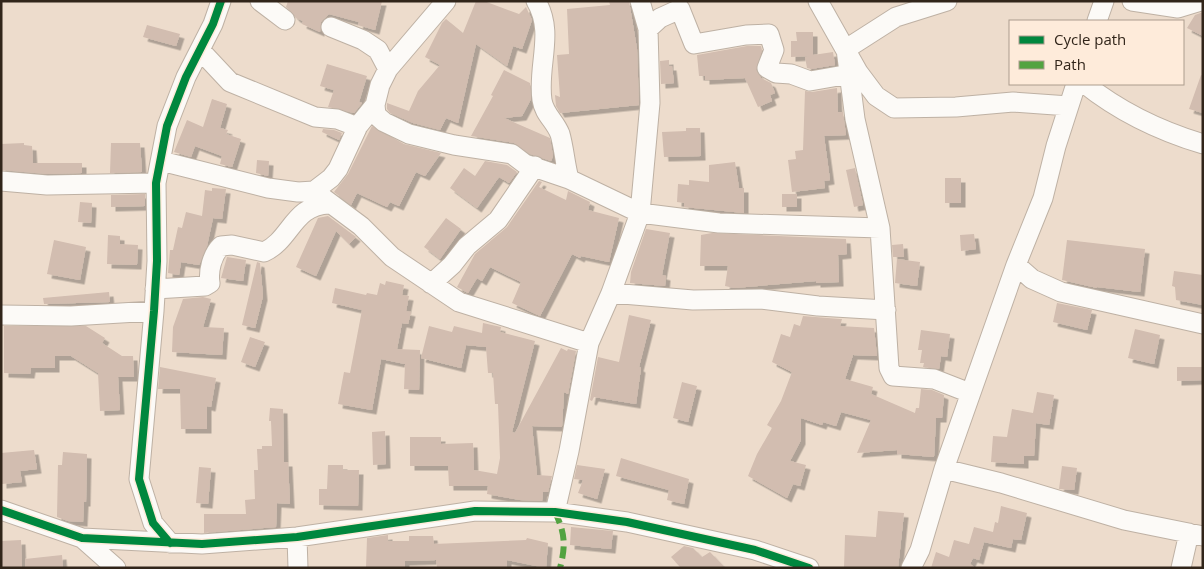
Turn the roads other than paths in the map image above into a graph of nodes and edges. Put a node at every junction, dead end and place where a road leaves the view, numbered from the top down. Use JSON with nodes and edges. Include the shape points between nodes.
{"nodes":[{"id":1,"x":221,"y":1,"type":"edge"},
{"id":2,"x":260,"y":1,"type":"edge"},
{"id":3,"x":446,"y":1,"type":"edge"},
{"id":4,"x":536,"y":1,"type":"edge"},
{"id":5,"x":640,"y":1,"type":"edge"},
{"id":6,"x":818,"y":1,"type":"edge"},
{"id":7,"x":947,"y":1,"type":"edge"},
{"id":8,"x":1104,"y":1,"type":"edge"},
{"id":9,"x":1132,"y":1,"type":"edge"},
{"id":10,"x":1201,"y":1,"type":"edge"},
{"id":11,"x":285,"y":20,"type":"dead end"},
{"id":12,"x":1097,"y":20,"type":"edge"},
{"id":13,"x":331,"y":27,"type":"dead end"},
{"id":14,"x":648,"y":29,"type":"junction"},
{"id":15,"x":846,"y":49,"type":"junction"},
{"id":16,"x":200,"y":50,"type":"junction"},
{"id":17,"x":388,"y":69,"type":"junction"},
{"id":18,"x":850,"y":74,"type":"junction"},
{"id":19,"x":1076,"y":85,"type":"edge"},
{"id":20,"x":1086,"y":85,"type":"edge"},
{"id":21,"x":375,"y":105,"type":"junction"},
{"id":22,"x":1068,"y":106,"type":"junction"},
{"id":23,"x":356,"y":130,"type":"junction"},
{"id":24,"x":1203,"y":144,"type":"edge"},
{"id":25,"x":161,"y":160,"type":"junction"},
{"id":26,"x":536,"y":166,"type":"junction"},
{"id":27,"x":569,"y":179,"type":"junction"},
{"id":28,"x":1,"y":181,"type":"edge"},
{"id":29,"x":156,"y":183,"type":"junction"},
{"id":30,"x":314,"y":191,"type":"junction"},
{"id":31,"x":329,"y":204,"type":"junction"},
{"id":32,"x":640,"y":212,"type":"junction"},
{"id":33,"x":880,"y":228,"type":"junction"},
{"id":34,"x":1016,"y":265,"type":"junction"},
{"id":35,"x":431,"y":284,"type":"junction"},
{"id":36,"x":155,"y":289,"type":"junction"},
{"id":37,"x":611,"y":294,"type":"junction"},
{"id":38,"x":886,"y":310,"type":"junction"},
{"id":39,"x":154,"y":311,"type":"junction"},
{"id":40,"x":1,"y":315,"type":"edge"},
{"id":41,"x":1203,"y":324,"type":"edge"},
{"id":42,"x":589,"y":343,"type":"junction"},
{"id":43,"x":970,"y":392,"type":"junction"},
{"id":44,"x":944,"y":469,"type":"junction"},
{"id":45,"x":1,"y":510,"type":"edge"},
{"id":46,"x":555,"y":512,"type":"junction"},
{"id":47,"x":1196,"y":534,"type":"edge"},
{"id":48,"x":297,"y":537,"type":"junction"},
{"id":49,"x":82,"y":538,"type":"junction"},
{"id":50,"x":170,"y":543,"type":"junction"},
{"id":51,"x":116,"y":568,"type":"edge"},
{"id":52,"x":298,"y":568,"type":"edge"},
{"id":53,"x":809,"y":568,"type":"edge"},
{"id":54,"x":911,"y":568,"type":"edge"},
{"id":55,"x":1181,"y":568,"type":"edge"}],
"edges":[{"from":1,"to":16,"type":"street"},
{"from":2,"to":11,"type":"street"},
{"from":3,"to":17,"type":"street"},
{"from":4,"to":27,"type":"street","via":[[546,31],[542,99],[546,113],[560,135]]},
{"from":5,"to":14,"type":"street"},
{"from":6,"to":15,"type":"street"},
{"from":7,"to":15,"type":"street","via":[[896,17]]},
{"from":8,"to":12,"type":"street"},
{"from":9,"to":10,"type":"street","via":[[1178,8]]},
{"from":13,"to":17,"type":"street","via":[[378,50]]},
{"from":14,"to":18,"type":"street","via":[[660,18],[680,9],[694,44],[769,34],[774,50],[767,68],[776,73],[810,81]]},
{"from":14,"to":32,"type":"street","via":[[650,103]]},
{"from":15,"to":18,"type":"street"},
{"from":15,"to":22,"type":"street","via":[[876,96],[894,108],[1013,102]]},
{"from":16,"to":23,"type":"street","via":[[230,82],[315,117],[350,124]]},
{"from":16,"to":25,"type":"street","via":[[167,126]]},
{"from":17,"to":21,"type":"street"},
{"from":18,"to":33,"type":"street","via":[[855,119]]},
{"from":19,"to":22,"type":"street"},
{"from":20,"to":24,"type":"street","via":[[1135,118]]},
{"from":21,"to":23,"type":"street"},
{"from":21,"to":26,"type":"street","via":[[376,115],[384,122],[409,134],[512,154],[525,164]]},
{"from":22,"to":34,"type":"street","via":[[1043,198]]},
{"from":23,"to":30,"type":"street","via":[[331,178]]},
{"from":25,"to":29,"type":"street"},
{"from":25,"to":30,"type":"street","via":[[275,189]]},
{"from":26,"to":27,"type":"street"},
{"from":26,"to":35,"type":"street","via":[[498,220],[467,246]]},
{"from":27,"to":32,"type":"street"},
{"from":28,"to":29,"type":"street","via":[[47,185]]},
{"from":29,"to":36,"type":"street"},
{"from":30,"to":31,"type":"street"},
{"from":31,"to":35,"type":"street","via":[[361,226],[392,257]]},
{"from":31,"to":36,"type":"street","via":[[310,207],[277,244],[264,252],[232,245],[221,246],[210,269],[210,283],[205,286]]},
{"from":32,"to":33,"type":"street","via":[[719,223]]},
{"from":32,"to":37,"type":"street"},
{"from":33,"to":38,"type":"street"},
{"from":34,"to":41,"type":"street","via":[[1032,278],[1061,292]]},
{"from":34,"to":43,"type":"street"},
{"from":35,"to":42,"type":"street","via":[[460,302]]},
{"from":36,"to":39,"type":"street"},
{"from":37,"to":38,"type":"street","via":[[693,300],[761,299]]},
{"from":37,"to":42,"type":"street"},
{"from":38,"to":43,"type":"street","via":[[889,368],[893,376],[934,379]]},
{"from":39,"to":40,"type":"street","via":[[72,316]]},
{"from":39,"to":50,"type":"street","via":[[139,478],[153,523]]},
{"from":42,"to":46,"type":"street"},
{"from":43,"to":44,"type":"street"},
{"from":44,"to":47,"type":"street","via":[[1124,520]]},
{"from":44,"to":54,"type":"street","via":[[920,550]]},
{"from":45,"to":49,"type":"street"},
{"from":46,"to":48,"type":"street","via":[[475,511]]},
{"from":46,"to":53,"type":"street","via":[[627,522],[755,550]]},
{"from":47,"to":55,"type":"street"},
{"from":48,"to":50,"type":"street"},
{"from":48,"to":52,"type":"street"},
{"from":49,"to":50,"type":"street"},
{"from":49,"to":51,"type":"street"}]}
